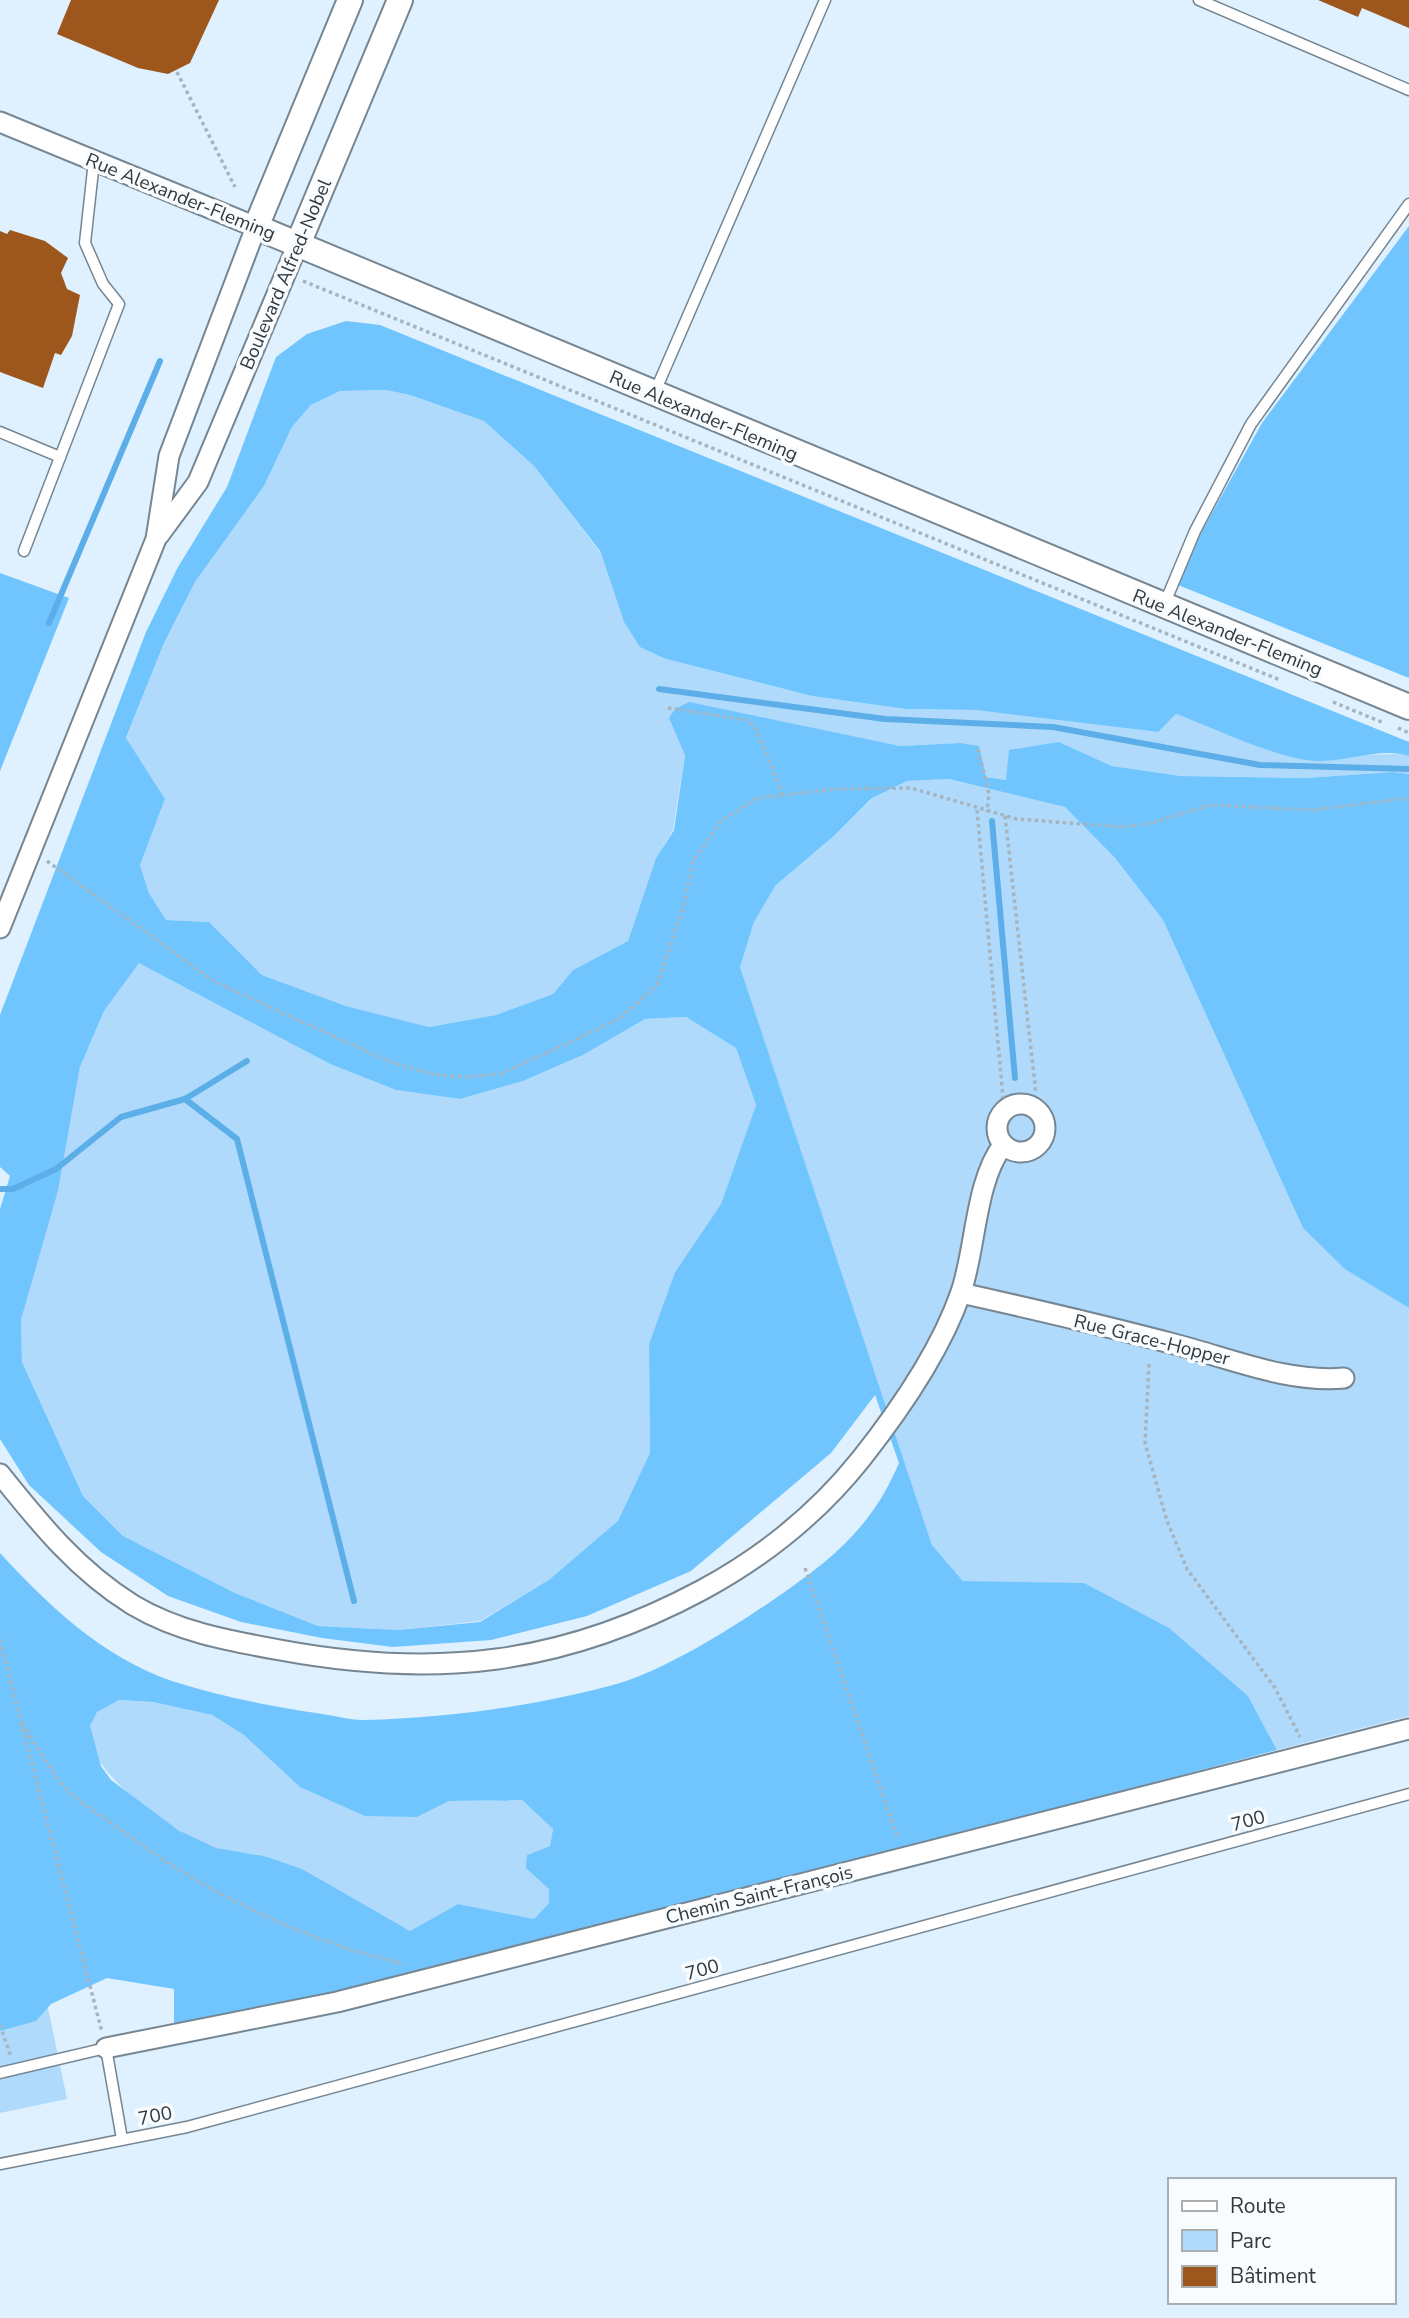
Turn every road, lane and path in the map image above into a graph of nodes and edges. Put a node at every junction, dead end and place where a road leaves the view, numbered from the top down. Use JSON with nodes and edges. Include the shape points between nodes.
{"nodes":[{"id":1,"x":350,"y":0,"type":"edge"},
{"id":2,"x":400,"y":0,"type":"edge"},
{"id":3,"x":825,"y":0,"type":"edge"},
{"id":4,"x":1199,"y":0,"type":"edge"},
{"id":5,"x":177,"y":72,"type":"dead end"},
{"id":6,"x":1409,"y":89,"type":"edge"},
{"id":7,"x":0,"y":122,"type":"edge"},
{"id":8,"x":94,"y":161,"type":"junction"},
{"id":9,"x":235,"y":187,"type":"dead end"},
{"id":10,"x":1409,"y":204,"type":"edge"},
{"id":11,"x":256,"y":227,"type":"junction"},
{"id":12,"x":298,"y":244,"type":"junction"},
{"id":13,"x":296,"y":278,"type":"dead end"},
{"id":14,"x":654,"y":394,"type":"junction"},
{"id":15,"x":0,"y":432,"type":"edge"},
{"id":16,"x":60,"y":457,"type":"junction"},
{"id":17,"x":156,"y":539,"type":"junction"},
{"id":18,"x":24,"y":551,"type":"dead end"},
{"id":19,"x":1163,"y":606,"type":"junction"},
{"id":20,"x":1280,"y":680,"type":"dead end"},
{"id":21,"x":1333,"y":702,"type":"dead end"},
{"id":22,"x":1409,"y":707,"type":"edge"},
{"id":23,"x":668,"y":708,"type":"dead end"},
{"id":24,"x":1409,"y":733,"type":"edge"},
{"id":25,"x":978,"y":749,"type":"dead end"},
{"id":26,"x":783,"y":795,"type":"junction"},
{"id":27,"x":1409,"y":798,"type":"edge"},
{"id":28,"x":977,"y":810,"type":"junction"},
{"id":29,"x":987,"y":812,"type":"junction"},
{"id":30,"x":1005,"y":816,"type":"junction"},
{"id":31,"x":32,"y":849,"type":"junction"},
{"id":32,"x":0,"y":928,"type":"edge"},
{"id":33,"x":1036,"y":1094,"type":"dead end"},
{"id":34,"x":1003,"y":1098,"type":"dead end"},
{"id":35,"x":1003,"y":1145,"type":"dead end"},
{"id":36,"x":961,"y":1293,"type":"junction"},
{"id":37,"x":1149,"y":1364,"type":"dead end"},
{"id":38,"x":1344,"y":1378,"type":"dead end"},
{"id":39,"x":0,"y":1475,"type":"edge"},
{"id":40,"x":805,"y":1568,"type":"dead end"},
{"id":41,"x":0,"y":1640,"type":"edge"},
{"id":42,"x":22,"y":1724,"type":"junction"},
{"id":43,"x":1409,"y":1729,"type":"edge"},
{"id":44,"x":1307,"y":1755,"type":"junction"},
{"id":45,"x":1409,"y":1794,"type":"edge"},
{"id":46,"x":904,"y":1857,"type":"junction"},
{"id":47,"x":411,"y":1965,"type":"dead end"},
{"id":48,"x":0,"y":2025,"type":"edge"},
{"id":49,"x":106,"y":2048,"type":"junction"},
{"id":50,"x":15,"y":2069,"type":"junction"},
{"id":51,"x":0,"y":2073,"type":"edge"},
{"id":52,"x":122,"y":2139,"type":"junction"},
{"id":53,"x":0,"y":2164,"type":"edge"}],
"edges":[{"from":1,"to":11,"type":"street","name":"Boulevard Alfred-Nobel"},
{"from":2,"to":12,"type":"street","name":"Boulevard Alfred-Nobel"},
{"from":3,"to":14,"type":"lane"},
{"from":4,"to":6,"type":"lane"},
{"from":5,"to":9,"type":"path"},
{"from":7,"to":8,"type":"street","name":"Rue Alexander-Fleming"},
{"from":8,"to":11,"type":"street","name":"Rue Alexander-Fleming"},
{"from":8,"to":16,"type":"lane","via":[[85,243],[103,284],[119,304]]},
{"from":10,"to":19,"type":"lane","via":[[1251,424],[1195,531]]},
{"from":11,"to":12,"type":"street","name":"Rue Alexander-Fleming"},
{"from":11,"to":17,"type":"street","name":"Boulevard Alfred-Nobel","via":[[169,456]]},
{"from":12,"to":14,"type":"street","name":"Rue Alexander-Fleming"},
{"from":12,"to":17,"type":"street","name":"Boulevard Alfred-Nobel","via":[[198,482]]},
{"from":13,"to":20,"type":"path","name":"Rue Alexander-Fleming"},
{"from":14,"to":19,"type":"street","name":"Rue Alexander-Fleming"},
{"from":15,"to":16,"type":"lane"},
{"from":16,"to":18,"type":"lane"},
{"from":17,"to":31,"type":"street","name":"Boulevard Alfred-Nobel"},
{"from":19,"to":22,"type":"street","name":"Rue Alexander-Fleming"},
{"from":21,"to":24,"type":"path","name":"Rue Alexander-Fleming"},
{"from":23,"to":26,"type":"path","via":[[747,720],[755,726]]},
{"from":25,"to":29,"type":"path","via":[[989,794]]},
{"from":26,"to":28,"type":"path","via":[[911,788]]},
{"from":26,"to":31,"type":"path","via":[[757,798],[721,821],[693,861],[683,908],[657,985],[621,1017],[581,1037],[500,1074],[466,1077],[436,1075],[390,1062],[215,982]]},
{"from":27,"to":30,"type":"path","via":[[1312,810],[1210,805],[1124,827]]},
{"from":28,"to":29,"type":"path"},
{"from":28,"to":34,"type":"path"},
{"from":29,"to":30,"type":"path"},
{"from":30,"to":33,"type":"path"},
{"from":31,"to":32,"type":"street","name":"Boulevard Alfred-Nobel"},
{"from":35,"to":36,"type":"street","via":[[990,1170]]},
{"from":36,"to":38,"type":"street","name":"Rue Grace-Hopper","via":[[1288,1375]]},
{"from":36,"to":39,"type":"street","via":[[897,1410],[859,1462],[814,1511],[726,1577],[658,1614],[568,1647],[445,1665],[365,1662],[188,1630],[136,1606],[93,1578],[55,1542]]},
{"from":37,"to":44,"type":"path","via":[[1145,1443],[1187,1569],[1275,1688]]},
{"from":40,"to":46,"type":"path"},
{"from":41,"to":42,"type":"path"},
{"from":42,"to":47,"type":"path","via":[[67,1790],[146,1850],[216,1891],[289,1924],[360,1954]]},
{"from":42,"to":49,"type":"path"},
{"from":43,"to":44,"type":"street","name":"Chemin Saint-François"},
{"from":44,"to":46,"type":"street","name":"Chemin Saint-François"},
{"from":45,"to":52,"type":"lane","name":"700","via":[[187,2127]]},
{"from":46,"to":49,"type":"street","name":"Chemin Saint-François","via":[[337,2002]]},
{"from":48,"to":50,"type":"path"},
{"from":49,"to":50,"type":"lane"},
{"from":49,"to":52,"type":"lane"},
{"from":50,"to":51,"type":"lane"},
{"from":52,"to":53,"type":"lane","name":"700"}]}
